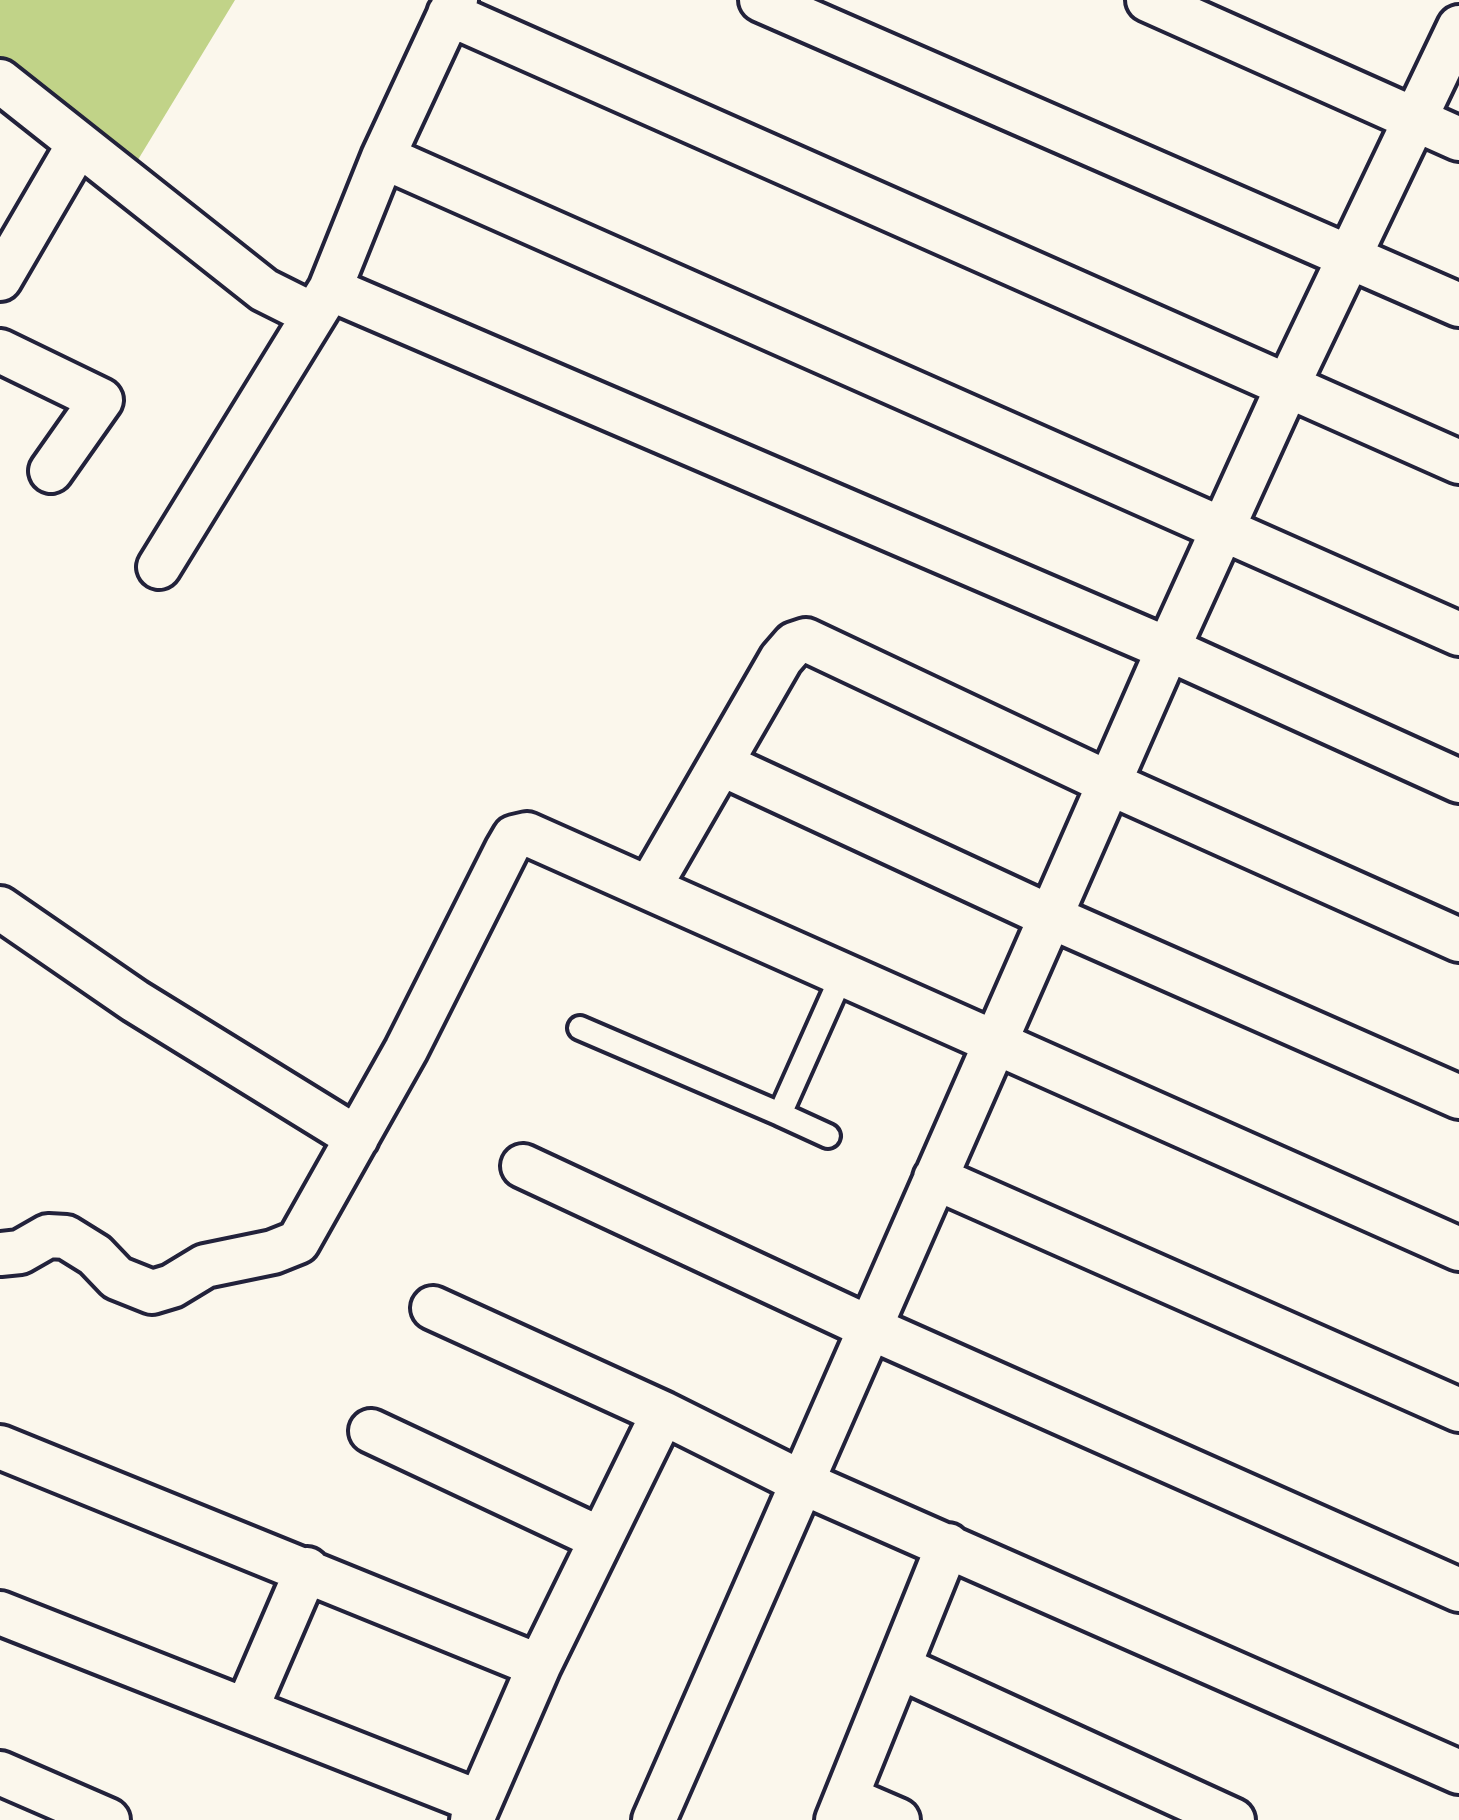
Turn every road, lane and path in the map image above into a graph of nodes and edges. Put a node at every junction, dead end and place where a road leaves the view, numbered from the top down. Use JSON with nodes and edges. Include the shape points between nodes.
{"nodes":[{"id":1,"x":762,"y":0,"type":"edge"},
{"id":2,"x":1148,"y":0,"type":"edge"},
{"id":3,"x":452,"y":7,"type":"edge"},
{"id":4,"x":1459,"y":27,"type":"edge"},
{"id":5,"x":0,"y":81,"type":"edge"},
{"id":6,"x":1414,"y":119,"type":"junction"},
{"id":7,"x":1459,"y":139,"type":"edge"},
{"id":8,"x":78,"y":145,"type":"junction"},
{"id":9,"x":383,"y":157,"type":"junction"},
{"id":10,"x":1350,"y":256,"type":"junction"},
{"id":11,"x":0,"y":279,"type":"edge"},
{"id":12,"x":322,"y":302,"type":"junction"},
{"id":13,"x":1459,"y":306,"type":"edge"},
{"id":14,"x":0,"y":351,"type":"edge"},
{"id":15,"x":1288,"y":384,"type":"junction"},
{"id":16,"x":1459,"y":462,"type":"edge"},
{"id":17,"x":51,"y":472,"type":"dead end"},
{"id":18,"x":1224,"y":529,"type":"junction"},
{"id":19,"x":159,"y":566,"type":"dead end"},
{"id":20,"x":1459,"y":634,"type":"edge"},
{"id":21,"x":1168,"y":649,"type":"junction"},
{"id":22,"x":721,"y":764,"type":"junction"},
{"id":23,"x":1459,"y":781,"type":"edge"},
{"id":24,"x":1111,"y":784,"type":"junction"},
{"id":25,"x":649,"y":888,"type":"junction"},
{"id":26,"x":0,"y":908,"type":"edge"},
{"id":27,"x":1050,"y":917,"type":"junction"},
{"id":28,"x":1459,"y":940,"type":"edge"},
{"id":29,"x":842,"y":975,"type":"junction"},
{"id":30,"x":580,"y":1028,"type":"dead end"},
{"id":31,"x":995,"y":1044,"type":"junction"},
{"id":32,"x":1459,"y":1097,"type":"edge"},
{"id":33,"x":780,"y":1114,"type":"junction"},
{"id":34,"x":828,"y":1136,"type":"dead end"},
{"id":35,"x":356,"y":1138,"type":"junction"},
{"id":36,"x":523,"y":1166,"type":"dead end"},
{"id":37,"x":935,"y":1178,"type":"junction"},
{"id":38,"x":1459,"y":1249,"type":"edge"},
{"id":39,"x":0,"y":1254,"type":"edge"},
{"id":40,"x":432,"y":1308,"type":"dead end"},
{"id":41,"x":868,"y":1327,"type":"junction"},
{"id":42,"x":1459,"y":1410,"type":"edge"},
{"id":43,"x":663,"y":1413,"type":"junction"},
{"id":44,"x":371,"y":1431,"type":"dead end"},
{"id":45,"x":0,"y":1447,"type":"edge"},
{"id":46,"x":801,"y":1482,"type":"junction"},
{"id":47,"x":601,"y":1539,"type":"junction"},
{"id":48,"x":948,"y":1545,"type":"junction"},
{"id":49,"x":307,"y":1569,"type":"junction"},
{"id":50,"x":1459,"y":1590,"type":"edge"},
{"id":51,"x":0,"y":1613,"type":"edge"},
{"id":52,"x":539,"y":1666,"type":"junction"},
{"id":53,"x":899,"y":1667,"type":"junction"},
{"id":54,"x":247,"y":1708,"type":"junction"},
{"id":55,"x":1459,"y":1772,"type":"edge"},
{"id":56,"x":0,"y":1773,"type":"edge"},
{"id":57,"x":842,"y":1809,"type":"edge"},
{"id":58,"x":476,"y":1811,"type":"edge"},
{"id":59,"x":108,"y":1820,"type":"edge"},
{"id":60,"x":654,"y":1820,"type":"edge"},
{"id":61,"x":898,"y":1820,"type":"edge"},
{"id":62,"x":1233,"y":1820,"type":"edge"}],
"edges":[{"from":1,"to":10,"type":"street"},
{"from":2,"to":6,"type":"street"},
{"from":3,"to":9,"type":"street"},
{"from":3,"to":15,"type":"street"},
{"from":4,"to":6,"type":"street"},
{"from":5,"to":8,"type":"street"},
{"from":6,"to":7,"type":"street"},
{"from":6,"to":10,"type":"street"},
{"from":8,"to":11,"type":"street"},
{"from":8,"to":12,"type":"street","via":[[264,290]]},
{"from":9,"to":12,"type":"street"},
{"from":9,"to":18,"type":"street"},
{"from":10,"to":13,"type":"street"},
{"from":10,"to":15,"type":"street"},
{"from":12,"to":19,"type":"street"},
{"from":12,"to":21,"type":"street"},
{"from":14,"to":17,"type":"street","via":[[101,400]]},
{"from":15,"to":16,"type":"street"},
{"from":15,"to":18,"type":"street"},
{"from":18,"to":20,"type":"street"},
{"from":18,"to":21,"type":"street"},
{"from":21,"to":23,"type":"street"},
{"from":21,"to":24,"type":"street"},
{"from":22,"to":24,"type":"street","via":[[782,659],[806,640]]},
{"from":22,"to":25,"type":"street"},
{"from":22,"to":27,"type":"street"},
{"from":24,"to":27,"type":"street"},
{"from":24,"to":28,"type":"street"},
{"from":25,"to":29,"type":"street"},
{"from":25,"to":35,"type":"street","via":[[527,834],[514,837]]},
{"from":26,"to":35,"type":"street","via":[[134,1001]]},
{"from":27,"to":31,"type":"street"},
{"from":27,"to":32,"type":"street"},
{"from":29,"to":31,"type":"street"},
{"from":29,"to":33,"type":"lane"},
{"from":30,"to":33,"type":"lane"},
{"from":31,"to":37,"type":"street"},
{"from":31,"to":38,"type":"street"},
{"from":33,"to":34,"type":"lane"},
{"from":35,"to":39,"type":"street","via":[[298,1242],[205,1266],[172,1286],[134,1288],[66,1238],[48,1236],[20,1252]]},
{"from":36,"to":41,"type":"street"},
{"from":37,"to":41,"type":"street"},
{"from":37,"to":42,"type":"street"},
{"from":40,"to":43,"type":"street"},
{"from":41,"to":46,"type":"street"},
{"from":41,"to":50,"type":"street"},
{"from":43,"to":46,"type":"street"},
{"from":43,"to":47,"type":"street"},
{"from":44,"to":47,"type":"street"},
{"from":45,"to":49,"type":"street"},
{"from":46,"to":48,"type":"street"},
{"from":46,"to":60,"type":"street"},
{"from":47,"to":52,"type":"street"},
{"from":48,"to":53,"type":"street"},
{"from":48,"to":55,"type":"street"},
{"from":49,"to":52,"type":"street"},
{"from":49,"to":54,"type":"street"},
{"from":51,"to":54,"type":"street"},
{"from":52,"to":58,"type":"street"},
{"from":53,"to":57,"type":"street"},
{"from":53,"to":62,"type":"street"},
{"from":54,"to":58,"type":"street"},
{"from":56,"to":59,"type":"street"},
{"from":57,"to":61,"type":"street"}]}
